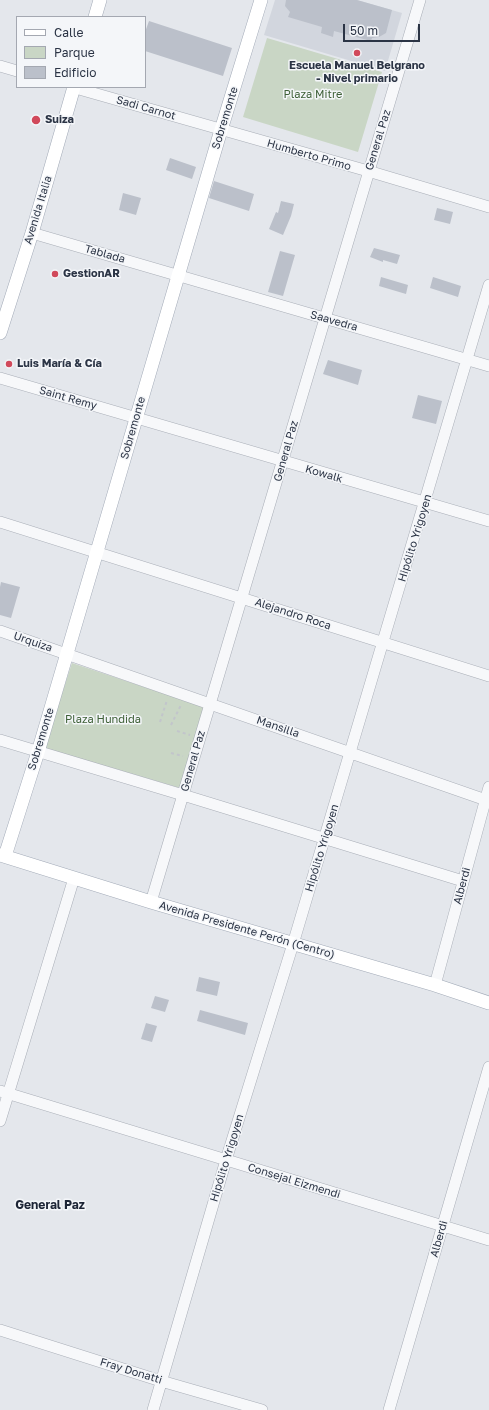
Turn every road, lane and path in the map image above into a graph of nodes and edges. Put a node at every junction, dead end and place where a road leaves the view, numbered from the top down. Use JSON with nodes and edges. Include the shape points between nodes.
{"nodes":[{"id":1,"x":100,"y":0,"type":"edge"},
{"id":2,"x":261,"y":0,"type":"edge"},
{"id":3,"x":420,"y":0,"type":"edge"},
{"id":4,"x":95,"y":16,"type":"edge"},
{"id":5,"x":0,"y":66,"type":"edge"},
{"id":6,"x":16,"y":71,"type":"edge"},
{"id":7,"x":74,"y":88,"type":"edge"},
{"id":8,"x":77,"y":88,"type":"edge"},
{"id":9,"x":221,"y":130,"type":"junction"},
{"id":10,"x":368,"y":172,"type":"junction"},
{"id":11,"x":489,"y":207,"type":"edge"},
{"id":12,"x":32,"y":233,"type":"junction"},
{"id":13,"x":179,"y":275,"type":"junction"},
{"id":14,"x":489,"y":285,"type":"edge"},
{"id":15,"x":324,"y":318,"type":"junction"},
{"id":16,"x":0,"y":333,"type":"edge"},
{"id":17,"x":467,"y":360,"type":"junction"},
{"id":18,"x":489,"y":366,"type":"edge"},
{"id":19,"x":0,"y":378,"type":"edge"},
{"id":20,"x":136,"y":418,"type":"junction"},
{"id":21,"x":283,"y":462,"type":"junction"},
{"id":22,"x":425,"y":504,"type":"junction"},
{"id":23,"x":489,"y":521,"type":"edge"},
{"id":24,"x":0,"y":522,"type":"edge"},
{"id":25,"x":97,"y":552,"type":"junction"},
{"id":26,"x":242,"y":598,"type":"junction"},
{"id":27,"x":0,"y":631,"type":"edge"},
{"id":28,"x":383,"y":642,"type":"junction"},
{"id":29,"x":67,"y":654,"type":"junction"},
{"id":30,"x":489,"y":676,"type":"edge"},
{"id":31,"x":167,"y":700,"type":"dead end"},
{"id":32,"x":181,"y":704,"type":"dead end"},
{"id":33,"x":210,"y":704,"type":"junction"},
{"id":34,"x":160,"y":722,"type":"dead end"},
{"id":35,"x":171,"y":725,"type":"dead end"},
{"id":36,"x":177,"y":731,"type":"dead end"},
{"id":37,"x":190,"y":735,"type":"dead end"},
{"id":38,"x":0,"y":740,"type":"edge"},
{"id":39,"x":38,"y":752,"type":"junction"},
{"id":40,"x":171,"y":753,"type":"dead end"},
{"id":41,"x":350,"y":753,"type":"junction"},
{"id":42,"x":183,"y":756,"type":"dead end"},
{"id":43,"x":489,"y":787,"type":"edge"},
{"id":44,"x":184,"y":795,"type":"junction"},
{"id":45,"x":487,"y":800,"type":"edge"},
{"id":46,"x":324,"y":839,"type":"junction"},
{"id":47,"x":2,"y":856,"type":"edge"},
{"id":48,"x":74,"y":878,"type":"junction"},
{"id":49,"x":463,"y":882,"type":"junction"},
{"id":50,"x":151,"y":902,"type":"junction"},
{"id":51,"x":293,"y":944,"type":"junction"},
{"id":52,"x":435,"y":985,"type":"junction"},
{"id":53,"x":489,"y":1003,"type":"edge"},
{"id":54,"x":489,"y":1067,"type":"edge"},
{"id":55,"x":4,"y":1092,"type":"edge"},
{"id":56,"x":0,"y":1121,"type":"edge"},
{"id":57,"x":226,"y":1160,"type":"junction"},
{"id":58,"x":442,"y":1226,"type":"junction"},
{"id":59,"x":489,"y":1240,"type":"edge"},
{"id":60,"x":0,"y":1330,"type":"edge"},
{"id":61,"x":161,"y":1380,"type":"junction"},
{"id":62,"x":152,"y":1410,"type":"edge"},
{"id":63,"x":262,"y":1410,"type":"edge"},
{"id":64,"x":388,"y":1410,"type":"edge"}],
"edges":[{"from":1,"to":4,"type":"main road"},
{"from":2,"to":9,"type":"main road","name":"Sobremonte"},
{"from":3,"to":10,"type":"street","name":"General Paz"},
{"from":5,"to":6,"type":"street"},
{"from":7,"to":12,"type":"main road","name":"Avenida Italia"},
{"from":8,"to":9,"type":"street","name":"Sadi Carnot"},
{"from":9,"to":10,"type":"street","name":"Humberto Primo"},
{"from":9,"to":13,"type":"main road","name":"Sobremonte"},
{"from":10,"to":11,"type":"street","name":"Humberto Primo"},
{"from":10,"to":15,"type":"street","name":"General Paz"},
{"from":12,"to":13,"type":"street","name":"Tablada"},
{"from":12,"to":16,"type":"main road","name":"Avenida Italia"},
{"from":13,"to":15,"type":"street","name":"Saavedra"},
{"from":13,"to":20,"type":"main road","name":"Sobremonte"},
{"from":14,"to":17,"type":"street","name":"Hipólito Yrigoyen"},
{"from":15,"to":17,"type":"street","name":"Saavedra"},
{"from":15,"to":21,"type":"street","name":"General Paz"},
{"from":17,"to":18,"type":"street","name":"Saavedra"},
{"from":17,"to":22,"type":"street","name":"Hipólito Yrigoyen"},
{"from":19,"to":20,"type":"street","name":"Saint Remy"},
{"from":20,"to":21,"type":"street","name":"Kowalk"},
{"from":20,"to":25,"type":"main road","name":"Sobremonte"},
{"from":21,"to":22,"type":"street","name":"Kowalk"},
{"from":21,"to":26,"type":"street","name":"General Paz"},
{"from":22,"to":23,"type":"street","name":"Kowalk"},
{"from":22,"to":28,"type":"street","name":"Hipólito Yrigoyen"},
{"from":24,"to":25,"type":"street","name":"Alejandro Roca"},
{"from":25,"to":26,"type":"street","name":"Alejandro Roca"},
{"from":25,"to":29,"type":"main road","name":"Sobremonte"},
{"from":26,"to":28,"type":"street","name":"Alejandro Roca"},
{"from":26,"to":33,"type":"street","name":"General Paz"},
{"from":27,"to":29,"type":"street","name":"Urquiza"},
{"from":28,"to":30,"type":"street","name":"Alejandro Roca"},
{"from":28,"to":41,"type":"street","name":"Hipólito Yrigoyen"},
{"from":29,"to":33,"type":"street","name":"Mansilla"},
{"from":29,"to":39,"type":"main road","name":"Sobremonte"},
{"from":31,"to":34,"type":"path"},
{"from":32,"to":35,"type":"path"},
{"from":33,"to":41,"type":"street","name":"Mansilla"},
{"from":33,"to":44,"type":"street","name":"General Paz"},
{"from":36,"to":37,"type":"path"},
{"from":38,"to":39,"type":"street"},
{"from":39,"to":44,"type":"street"},
{"from":39,"to":47,"type":"main road","name":"Sobremonte"},
{"from":40,"to":42,"type":"path"},
{"from":41,"to":45,"type":"street","name":"Mansilla"},
{"from":41,"to":46,"type":"street","name":"Hipólito Yrigoyen"},
{"from":43,"to":45,"type":"street","name":"Alberdi"},
{"from":44,"to":46,"type":"street"},
{"from":44,"to":50,"type":"street","name":"General Paz"},
{"from":45,"to":49,"type":"street","name":"Alberdi"},
{"from":46,"to":49,"type":"street"},
{"from":46,"to":51,"type":"street","name":"Hipólito Yrigoyen"},
{"from":47,"to":48,"type":"main road","name":"Avenida Presidente Perón (Centro)"},
{"from":48,"to":50,"type":"main road","name":"Avenida Presidente Perón (Centro)"},
{"from":48,"to":55,"type":"street"},
{"from":49,"to":52,"type":"street","name":"Alberdi"},
{"from":50,"to":51,"type":"main road","name":"Avenida Presidente Perón (Centro)"},
{"from":51,"to":52,"type":"main road","name":"Avenida Presidente Perón (Centro)"},
{"from":51,"to":57,"type":"street","name":"Hipólito Yrigoyen"},
{"from":52,"to":53,"type":"main road","name":"Avenida Presidente Perón (Centro)"},
{"from":54,"to":58,"type":"street","name":"Alberdi"},
{"from":55,"to":56,"type":"street"},
{"from":55,"to":57,"type":"street","name":"Consejal Eizmendi"},
{"from":57,"to":58,"type":"street","name":"Consejal Eizmendi"},
{"from":57,"to":61,"type":"street","name":"Hipólito Yrigoyen"},
{"from":58,"to":59,"type":"street","name":"Consejal Eizmendi"},
{"from":58,"to":64,"type":"street","name":"Alberdi"},
{"from":60,"to":61,"type":"street","name":"Fray Donatti"},
{"from":61,"to":62,"type":"street","name":"Hipólito Yrigoyen"},
{"from":61,"to":63,"type":"street","name":"Fray Donatti"}]}
